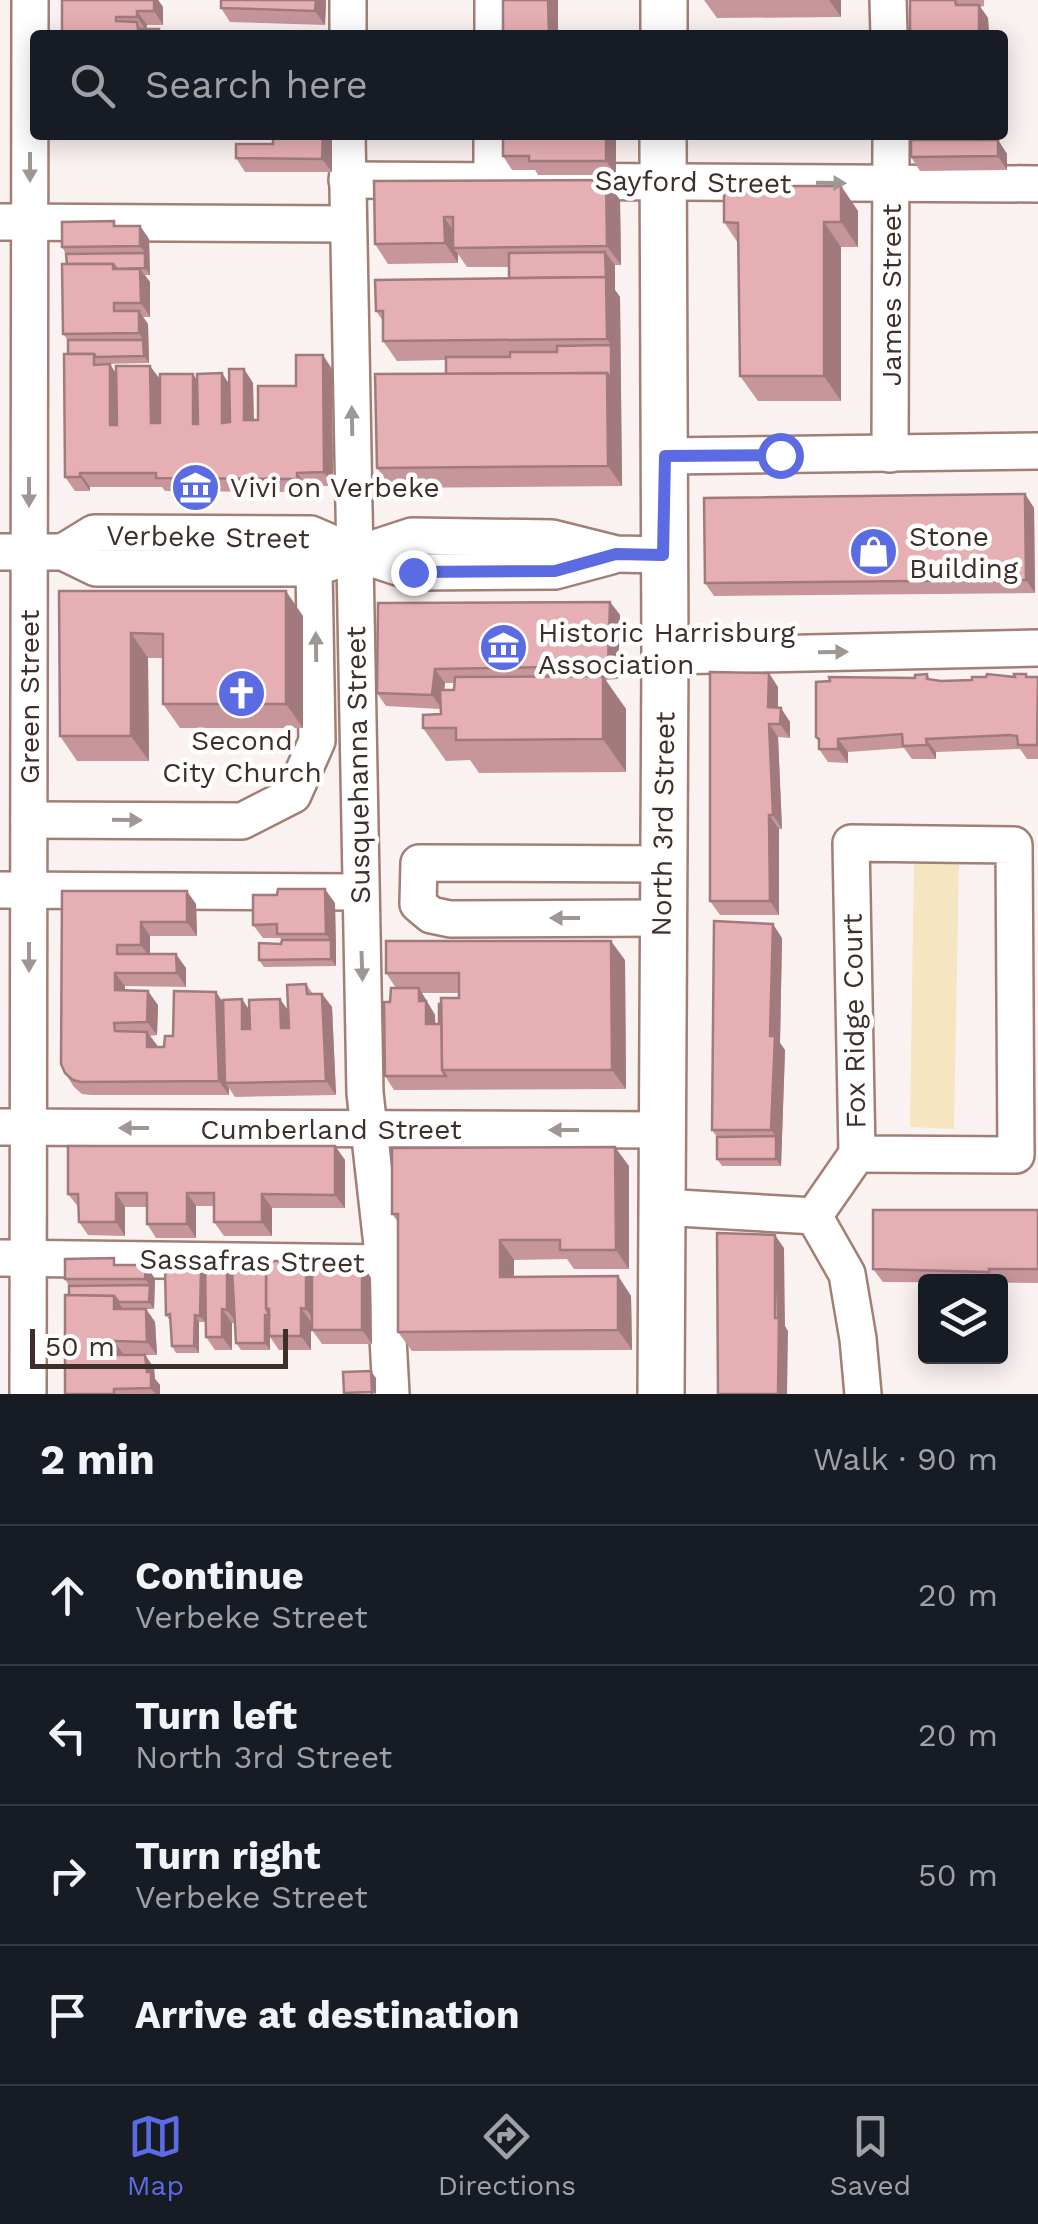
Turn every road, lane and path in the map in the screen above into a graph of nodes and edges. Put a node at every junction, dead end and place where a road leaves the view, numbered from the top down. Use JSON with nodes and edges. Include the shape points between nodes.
{"nodes":[{"id":1,"x":30,"y":0,"type":"edge"},
{"id":2,"x":348,"y":0,"type":"edge"},
{"id":3,"x":492,"y":0,"type":"edge"},
{"id":4,"x":664,"y":0,"type":"edge"},
{"id":5,"x":888,"y":0,"type":"edge"},
{"id":6,"x":348,"y":30,"type":"edge"},
{"id":7,"x":492,"y":30,"type":"edge"},
{"id":8,"x":664,"y":30,"type":"edge"},
{"id":9,"x":889,"y":30,"type":"edge"},
{"id":10,"x":348,"y":140,"type":"edge"},
{"id":11,"x":492,"y":140,"type":"edge"},
{"id":12,"x":663,"y":140,"type":"edge"},
{"id":13,"x":891,"y":140,"type":"edge"},
{"id":14,"x":347,"y":180,"type":"junction"},
{"id":15,"x":492,"y":180,"type":"junction"},
{"id":16,"x":663,"y":181,"type":"junction"},
{"id":17,"x":892,"y":184,"type":"junction"},
{"id":18,"x":1038,"y":184,"type":"edge"},
{"id":19,"x":15,"y":222,"type":"edge"},
{"id":20,"x":348,"y":224,"type":"junction"},
{"id":21,"x":1038,"y":451,"type":"edge"},
{"id":22,"x":890,"y":454,"type":"junction"},
{"id":23,"x":665,"y":456,"type":"junction"},
{"id":24,"x":31,"y":552,"type":"edge"},
{"id":25,"x":355,"y":553,"type":"junction"},
{"id":26,"x":663,"y":555,"type":"junction"},
{"id":27,"x":314,"y":568,"type":"junction"},
{"id":28,"x":1038,"y":648,"type":"edge"},
{"id":29,"x":665,"y":656,"type":"junction"},
{"id":30,"x":29,"y":820,"type":"junction"},
{"id":31,"x":663,"y":864,"type":"junction"},
{"id":32,"x":419,"y":879,"type":"junction"},
{"id":33,"x":360,"y":886,"type":"junction"},
{"id":34,"x":14,"y":890,"type":"edge"},
{"id":35,"x":662,"y":918,"type":"junction"},
{"id":36,"x":1027,"y":974,"type":"edge"},
{"id":37,"x":14,"y":1128,"type":"edge"},
{"id":38,"x":368,"y":1128,"type":"junction"},
{"id":39,"x":662,"y":1130,"type":"junction"},
{"id":40,"x":857,"y":1154,"type":"junction"},
{"id":41,"x":662,"y":1207,"type":"junction"},
{"id":42,"x":814,"y":1216,"type":"junction"},
{"id":43,"x":14,"y":1257,"type":"edge"},
{"id":44,"x":384,"y":1264,"type":"junction"},
{"id":45,"x":28,"y":1394,"type":"edge"},
{"id":46,"x":391,"y":1394,"type":"edge"},
{"id":47,"x":661,"y":1394,"type":"edge"},
{"id":48,"x":863,"y":1394,"type":"edge"}],
"edges":[{"from":1,"to":19,"type":"street","name":"Green Street","one_way":true},
{"from":2,"to":6,"type":"street"},
{"from":3,"to":7,"type":"street"},
{"from":4,"to":8,"type":"main road"},
{"from":5,"to":9,"type":"street"},
{"from":10,"to":14,"type":"street","name":"Susquehanna Street"},
{"from":11,"to":15,"type":"street"},
{"from":12,"to":16,"type":"main road","name":"North 3rd Street"},
{"from":13,"to":17,"type":"street","name":"James Street"},
{"from":14,"to":15,"type":"street","name":"Sayford Street"},
{"from":14,"to":20,"type":"street","name":"Susquehanna Street"},
{"from":15,"to":16,"type":"street","name":"Sayford Street"},
{"from":16,"to":17,"type":"street","name":"Sayford Street","one_way":true},
{"from":16,"to":23,"type":"main road","name":"North 3rd Street"},
{"from":17,"to":18,"type":"street","name":"Sayford Street"},
{"from":17,"to":22,"type":"street","name":"James Street"},
{"from":19,"to":20,"type":"street"},
{"from":19,"to":24,"type":"street","name":"Green Street","one_way":true},
{"from":25,"to":20,"type":"street","name":"Susquehanna Street","one_way":true},
{"from":21,"to":22,"type":"street"},
{"from":22,"to":23,"type":"street"},
{"from":23,"to":26,"type":"main road","name":"North 3rd Street"},
{"from":24,"to":25,"type":"street","name":"Verbeke Street","via":[[94,533],[130,533],[311,534]]},
{"from":24,"to":27,"type":"street","name":"Verbeke Street","via":[[96,568]]},
{"from":24,"to":30,"type":"street","name":"Green Street"},
{"from":25,"to":26,"type":"street","name":"Verbeke Street","via":[[412,536],[552,538],[616,554]]},
{"from":25,"to":27,"type":"street","name":"Verbeke Street"},
{"from":25,"to":33,"type":"street","name":"Susquehanna Street"},
{"from":26,"to":29,"type":"main road","name":"North 3rd Street"},
{"from":30,"to":27,"type":"street","one_way":true,"via":[[242,821],[292,795],[317,740]]},
{"from":29,"to":28,"type":"street","one_way":true},
{"from":29,"to":31,"type":"main road","name":"North 3rd Street"},
{"from":30,"to":34,"type":"street","name":"Green Street"},
{"from":31,"to":32,"type":"street","via":[[419,863]]},
{"from":31,"to":35,"type":"main road","name":"North 3rd Street"},
{"from":32,"to":33,"type":"street"},
{"from":35,"to":32,"type":"street","one_way":true,"via":[[450,919],[418,904]]},
{"from":33,"to":34,"type":"street"},
{"from":33,"to":38,"type":"street","name":"Susquehanna Street","one_way":true},
{"from":34,"to":37,"type":"street","name":"Green Street","one_way":true},
{"from":35,"to":39,"type":"main road","name":"North 3rd Street"},
{"from":36,"to":40,"type":"street","name":"Fox Ridge Court","via":[[1016,1155]]},
{"from":36,"to":40,"type":"street","name":"Fox Ridge Court","via":[[1014,845],[851,843]]},
{"from":38,"to":37,"type":"street","name":"Cumberland Street","one_way":true},
{"from":37,"to":43,"type":"street","name":"Green Street"},
{"from":39,"to":38,"type":"street","name":"Cumberland Street","one_way":true},
{"from":38,"to":44,"type":"street","name":"Susquehanna Street"},
{"from":39,"to":41,"type":"main road","name":"North 3rd Street"},
{"from":40,"to":42,"type":"street"},
{"from":41,"to":42,"type":"street"},
{"from":41,"to":47,"type":"main road","name":"North 3rd Street"},
{"from":42,"to":48,"type":"street","via":[[847,1274]]},
{"from":43,"to":44,"type":"street","name":"Sassafras Street"},
{"from":43,"to":45,"type":"street","name":"Green Street"},
{"from":44,"to":46,"type":"street","name":"Susquehanna Street"}]}
